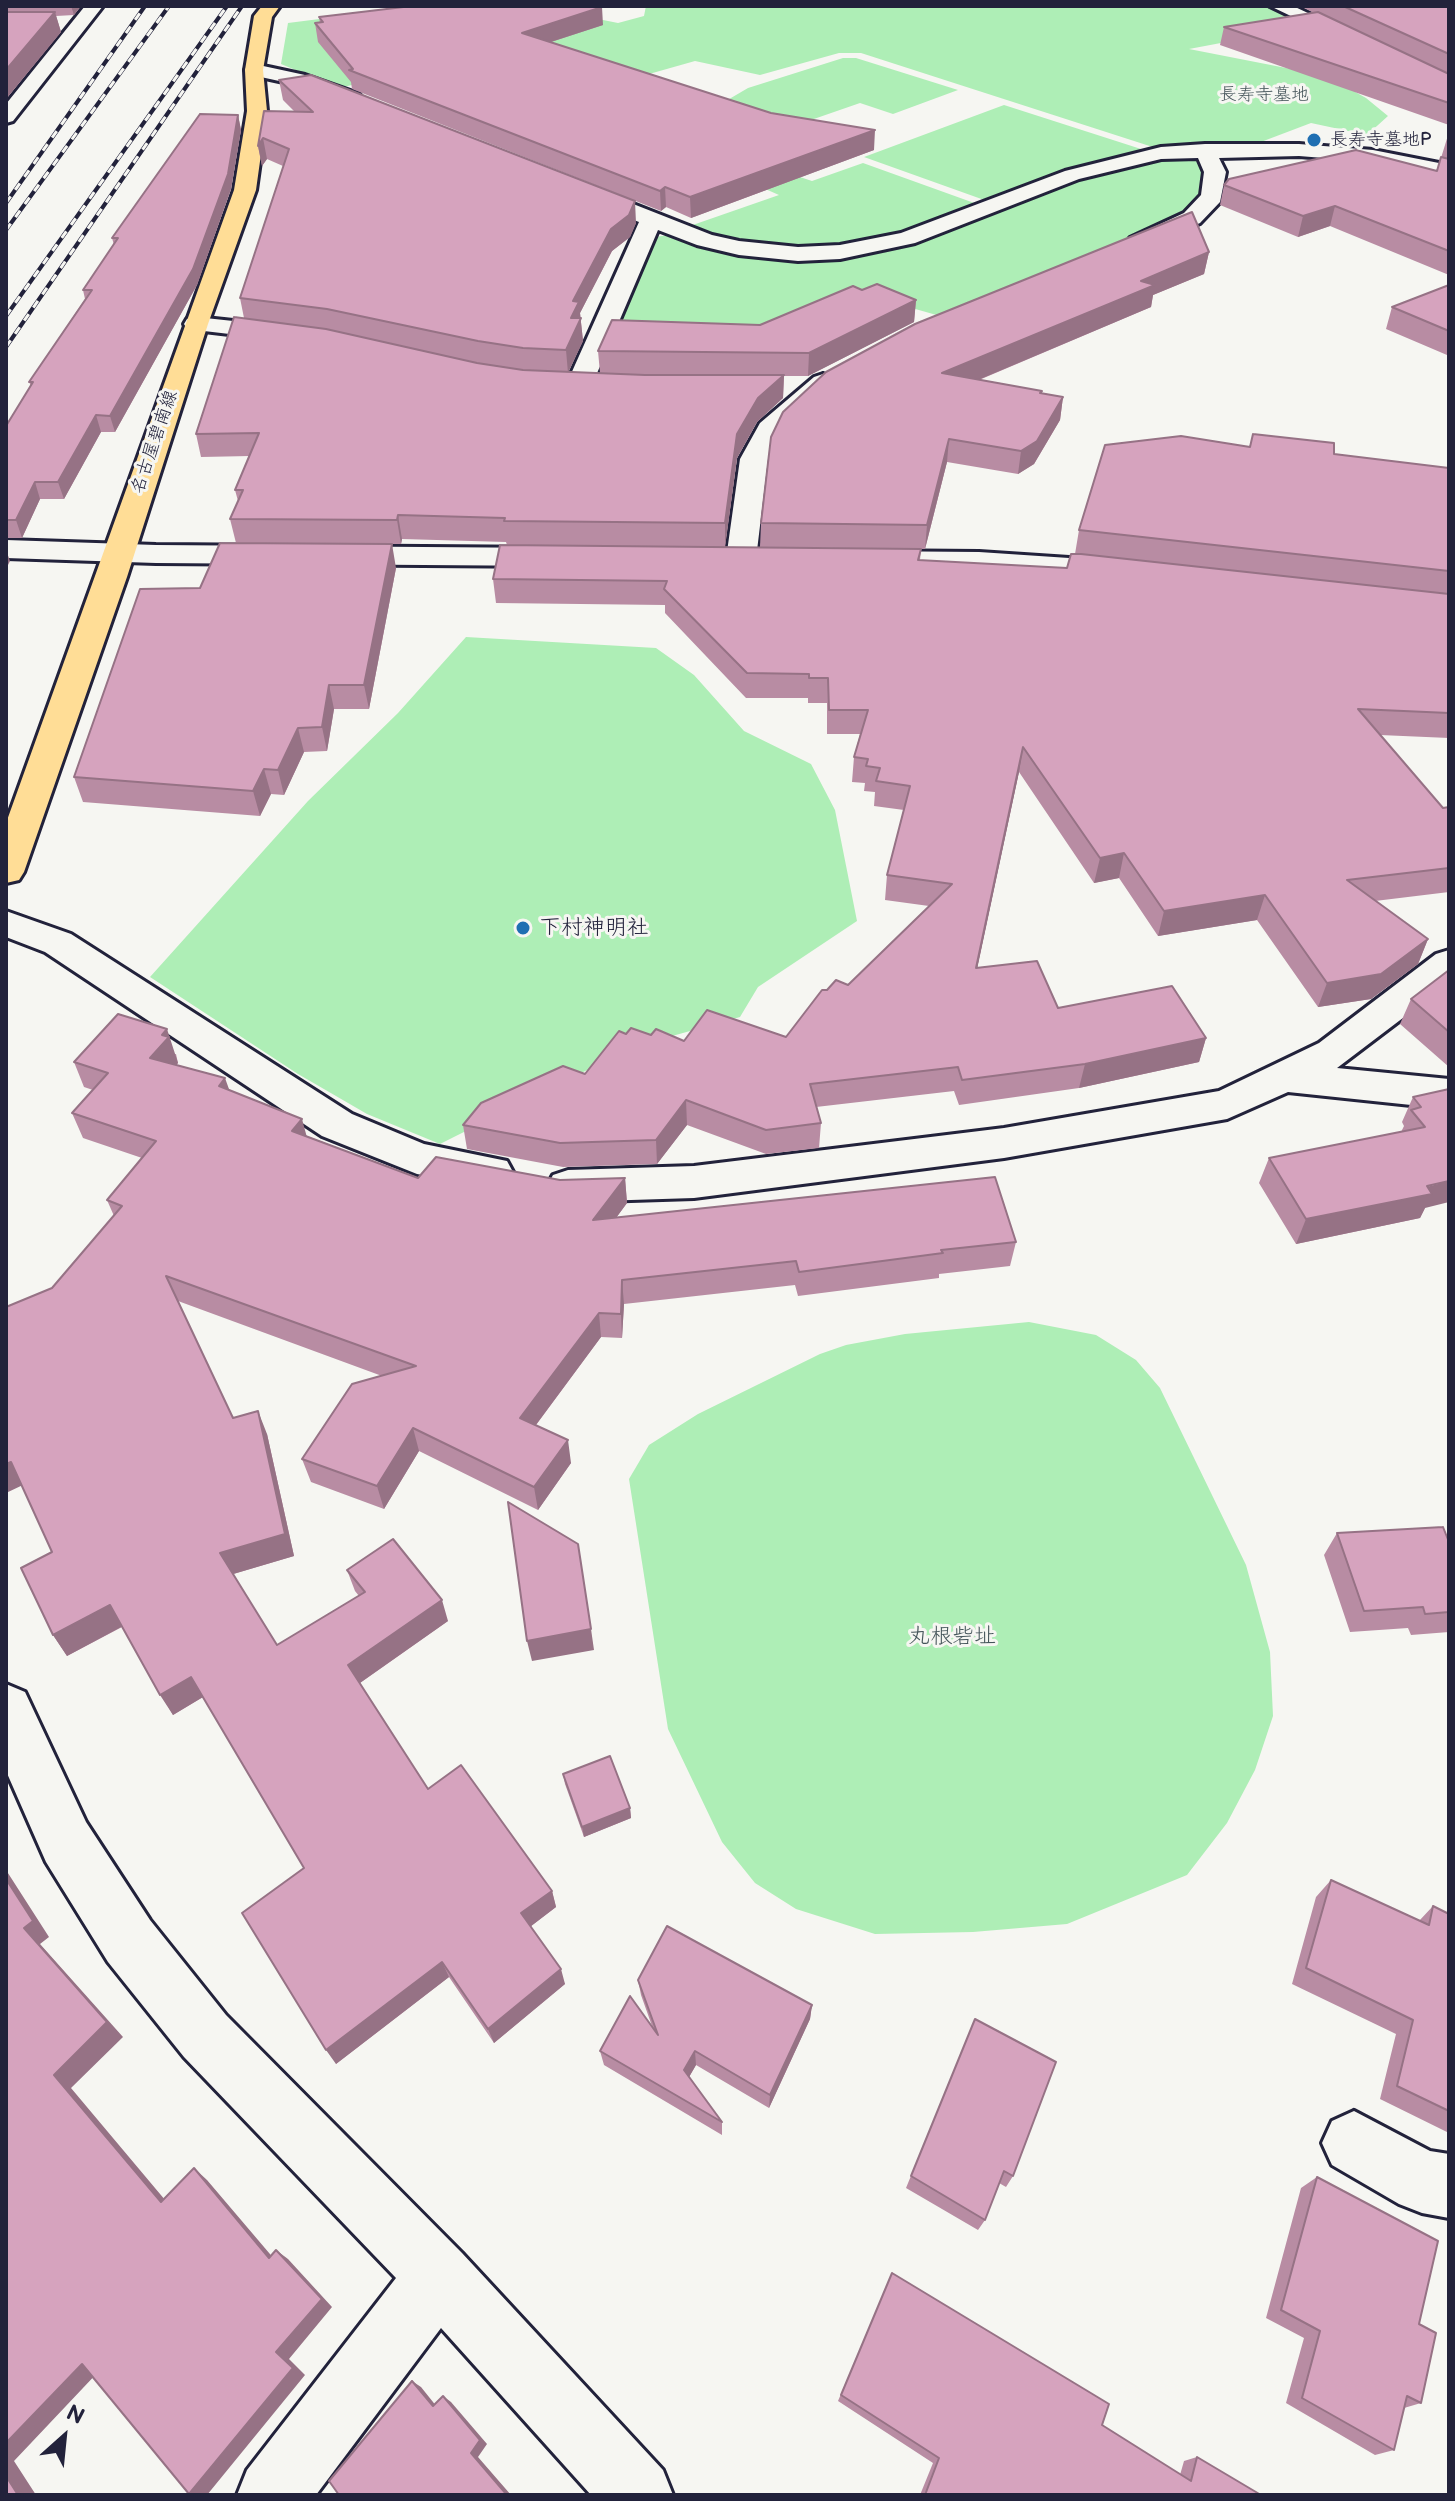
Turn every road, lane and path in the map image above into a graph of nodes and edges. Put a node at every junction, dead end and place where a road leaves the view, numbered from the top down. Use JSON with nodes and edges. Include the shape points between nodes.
{"nodes":[{"id":1,"x":94,"y":6,"type":"edge"},
{"id":2,"x":271,"y":6,"type":"edge"},
{"id":3,"x":1279,"y":6,"type":"edge"},
{"id":4,"x":80,"y":23,"type":"junction"},
{"id":5,"x":56,"y":24,"type":"edge"},
{"id":6,"x":254,"y":70,"type":"junction"},
{"id":7,"x":1448,"y":85,"type":"edge"},
{"id":8,"x":376,"y":107,"type":"edge"},
{"id":9,"x":6,"y":117,"type":"edge"},
{"id":10,"x":1205,"y":150,"type":"junction"},
{"id":11,"x":1449,"y":171,"type":"edge"},
{"id":12,"x":564,"y":185,"type":"edge"},
{"id":13,"x":651,"y":221,"type":"junction"},
{"id":14,"x":1118,"y":251,"type":"edge"},
{"id":15,"x":196,"y":324,"type":"junction"},
{"id":16,"x":308,"y":337,"type":"edge"},
{"id":17,"x":848,"y":368,"type":"edge"},
{"id":18,"x":606,"y":386,"type":"edge"},
{"id":19,"x":784,"y":387,"type":"edge"},
{"id":20,"x":814,"y":387,"type":"junction"},
{"id":21,"x":6,"y":549,"type":"edge"},
{"id":22,"x":119,"y":552,"type":"junction"},
{"id":23,"x":581,"y":557,"type":"edge"},
{"id":24,"x":773,"y":559,"type":"edge"},
{"id":25,"x":836,"y":559,"type":"edge"},
{"id":26,"x":1150,"y":573,"type":"edge"},
{"id":27,"x":6,"y":872,"type":"edge"},
{"id":28,"x":6,"y":923,"type":"edge"},
{"id":29,"x":1449,"y":963,"type":"edge"},
{"id":30,"x":1286,"y":1077,"type":"junction"},
{"id":31,"x":1449,"y":1094,"type":"edge"},
{"id":32,"x":6,"y":1710,"type":"edge"},
{"id":33,"x":1354,"y":2143,"type":"dead end"},
{"id":34,"x":1449,"y":2186,"type":"edge"},
{"id":35,"x":439,"y":2276,"type":"junction"},
{"id":36,"x":272,"y":2495,"type":"edge"},
{"id":37,"x":638,"y":2495,"type":"edge"}],
"edges":[{"from":1,"to":4,"type":"street"},
{"from":2,"to":6,"type":"main road","name":"名古屋碧南線","via":[[263,16]]},
{"from":3,"to":7,"type":"street"},
{"from":4,"to":5,"type":"street"},
{"from":4,"to":9,"type":"street"},
{"from":6,"to":8,"type":"street","via":[[298,79]]},
{"from":6,"to":15,"type":"main road","name":"名古屋碧南線","via":[[257,111],[245,190]]},
{"from":10,"to":11,"type":"street","via":[[1337,153]]},
{"from":10,"to":13,"type":"street","via":[[1104,165],[907,238],[840,252],[739,248]]},
{"from":10,"to":14,"type":"street","via":[[1215,183],[1204,207],[1176,227]]},
{"from":12,"to":13,"type":"street"},
{"from":13,"to":18,"type":"street","via":[[569,385]]},
{"from":15,"to":16,"type":"street"},
{"from":15,"to":22,"type":"main road","name":"名古屋碧南線"},
{"from":17,"to":20,"type":"street"},
{"from":19,"to":20,"type":"street"},
{"from":20,"to":24,"type":"street","via":[[769,429],[754,459],[726,559]]},
{"from":21,"to":22,"type":"street"},
{"from":22,"to":23,"type":"street"},
{"from":22,"to":27,"type":"main road","name":"名古屋碧南線"},
{"from":25,"to":26,"type":"street","via":[[979,561]]},
{"from":28,"to":30,"type":"street","via":[[58,943],[337,1125],[417,1158],[563,1186],[694,1182],[1004,1143],[1227,1104]]},
{"from":29,"to":30,"type":"street","via":[[1333,1053]]},
{"from":30,"to":31,"type":"street"},
{"from":32,"to":35,"type":"street","via":[[66,1842],[129,1941],[205,2036]]},
{"from":33,"to":34,"type":"street","via":[[1422,2181]]},
{"from":35,"to":36,"type":"street"},
{"from":35,"to":37,"type":"street"}]}
